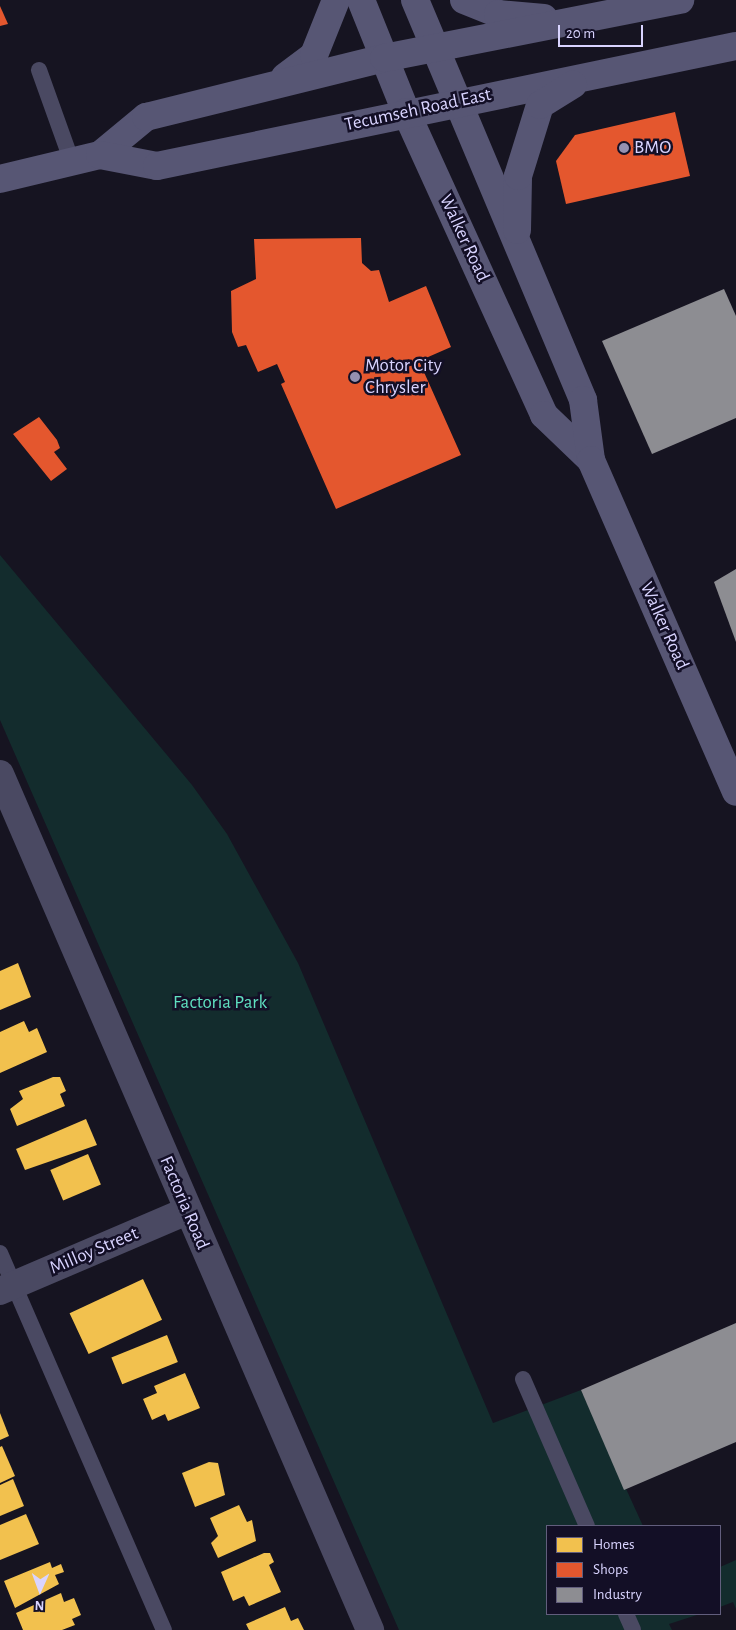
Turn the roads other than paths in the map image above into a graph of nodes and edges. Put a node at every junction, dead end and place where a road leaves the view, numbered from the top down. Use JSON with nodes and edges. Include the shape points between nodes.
{"nodes":[{"id":1,"x":336,"y":0,"type":"edge"},
{"id":2,"x":361,"y":0,"type":"edge"},
{"id":3,"x":415,"y":0,"type":"edge"},
{"id":4,"x":464,"y":0,"type":"edge"},
{"id":5,"x":680,"y":0,"type":"edge"},
{"id":6,"x":577,"y":22,"type":"junction"},
{"id":7,"x":736,"y":46,"type":"edge"},
{"id":8,"x":434,"y":47,"type":"junction"},
{"id":9,"x":384,"y":58,"type":"junction"},
{"id":10,"x":39,"y":70,"type":"dead end"},
{"id":11,"x":582,"y":77,"type":"junction"},
{"id":12,"x":275,"y":84,"type":"junction"},
{"id":13,"x":458,"y":102,"type":"junction"},
{"id":14,"x":406,"y":112,"type":"junction"},
{"id":15,"x":100,"y":156,"type":"junction"},
{"id":16,"x":72,"y":162,"type":"junction"},
{"id":17,"x":0,"y":179,"type":"edge"},
{"id":18,"x":517,"y":238,"type":"junction"},
{"id":19,"x":591,"y":460,"type":"junction"},
{"id":20,"x":0,"y":774,"type":"edge"},
{"id":21,"x":736,"y":792,"type":"edge"},
{"id":22,"x":187,"y":1211,"type":"junction"},
{"id":23,"x":0,"y":1253,"type":"edge"},
{"id":24,"x":7,"y":1288,"type":"edge"},
{"id":25,"x":523,"y":1379,"type":"dead end"},
{"id":26,"x":587,"y":1525,"type":"edge"},
{"id":27,"x":626,"y":1615,"type":"edge"},
{"id":28,"x":164,"y":1630,"type":"edge"},
{"id":29,"x":370,"y":1630,"type":"edge"},
{"id":30,"x":633,"y":1630,"type":"edge"}],
"edges":[{"from":1,"to":12,"type":"main road","via":[[314,55]]},
{"from":2,"to":9,"type":"main road","name":"Walker Road"},
{"from":3,"to":8,"type":"main road","name":"Walker Road"},
{"from":4,"to":6,"type":"main road","via":[[498,14]]},
{"from":5,"to":6,"type":"main road","name":"Tecumseh Road East"},
{"from":6,"to":8,"type":"main road","name":"Tecumseh Road East"},
{"from":7,"to":11,"type":"main road","name":"Tecumseh Road East"},
{"from":8,"to":9,"type":"main road","name":"Tecumseh Road East"},
{"from":8,"to":13,"type":"main road","name":"Walker Road"},
{"from":9,"to":12,"type":"main road","name":"Tecumseh Road East"},
{"from":9,"to":14,"type":"main road","name":"Walker Road"},
{"from":10,"to":16,"type":"lane"},
{"from":11,"to":13,"type":"main road","name":"Tecumseh Road East"},
{"from":11,"to":18,"type":"main road","via":[[540,106],[518,176]]},
{"from":12,"to":15,"type":"main road","name":"Tecumseh Road East","via":[[146,117]]},
{"from":13,"to":14,"type":"main road","name":"Tecumseh Road East"},
{"from":13,"to":18,"type":"main road","name":"Walker Road"},
{"from":14,"to":15,"type":"main road","name":"Tecumseh Road East","via":[[157,166]]},
{"from":14,"to":19,"type":"main road","name":"Walker Road","via":[[544,415]]},
{"from":15,"to":16,"type":"main road","name":"Tecumseh Road East"},
{"from":16,"to":17,"type":"main road","name":"Tecumseh Road East"},
{"from":18,"to":19,"type":"main road","name":"Walker Road","via":[[583,400]]},
{"from":19,"to":21,"type":"main road","name":"Walker Road"},
{"from":20,"to":22,"type":"street","name":"Factoria Road"},
{"from":22,"to":24,"type":"street","name":"Milloy Street"},
{"from":22,"to":29,"type":"street","name":"Factoria Road"},
{"from":23,"to":24,"type":"lane"},
{"from":24,"to":28,"type":"lane"},
{"from":25,"to":26,"type":"lane"},
{"from":27,"to":30,"type":"lane"}]}
